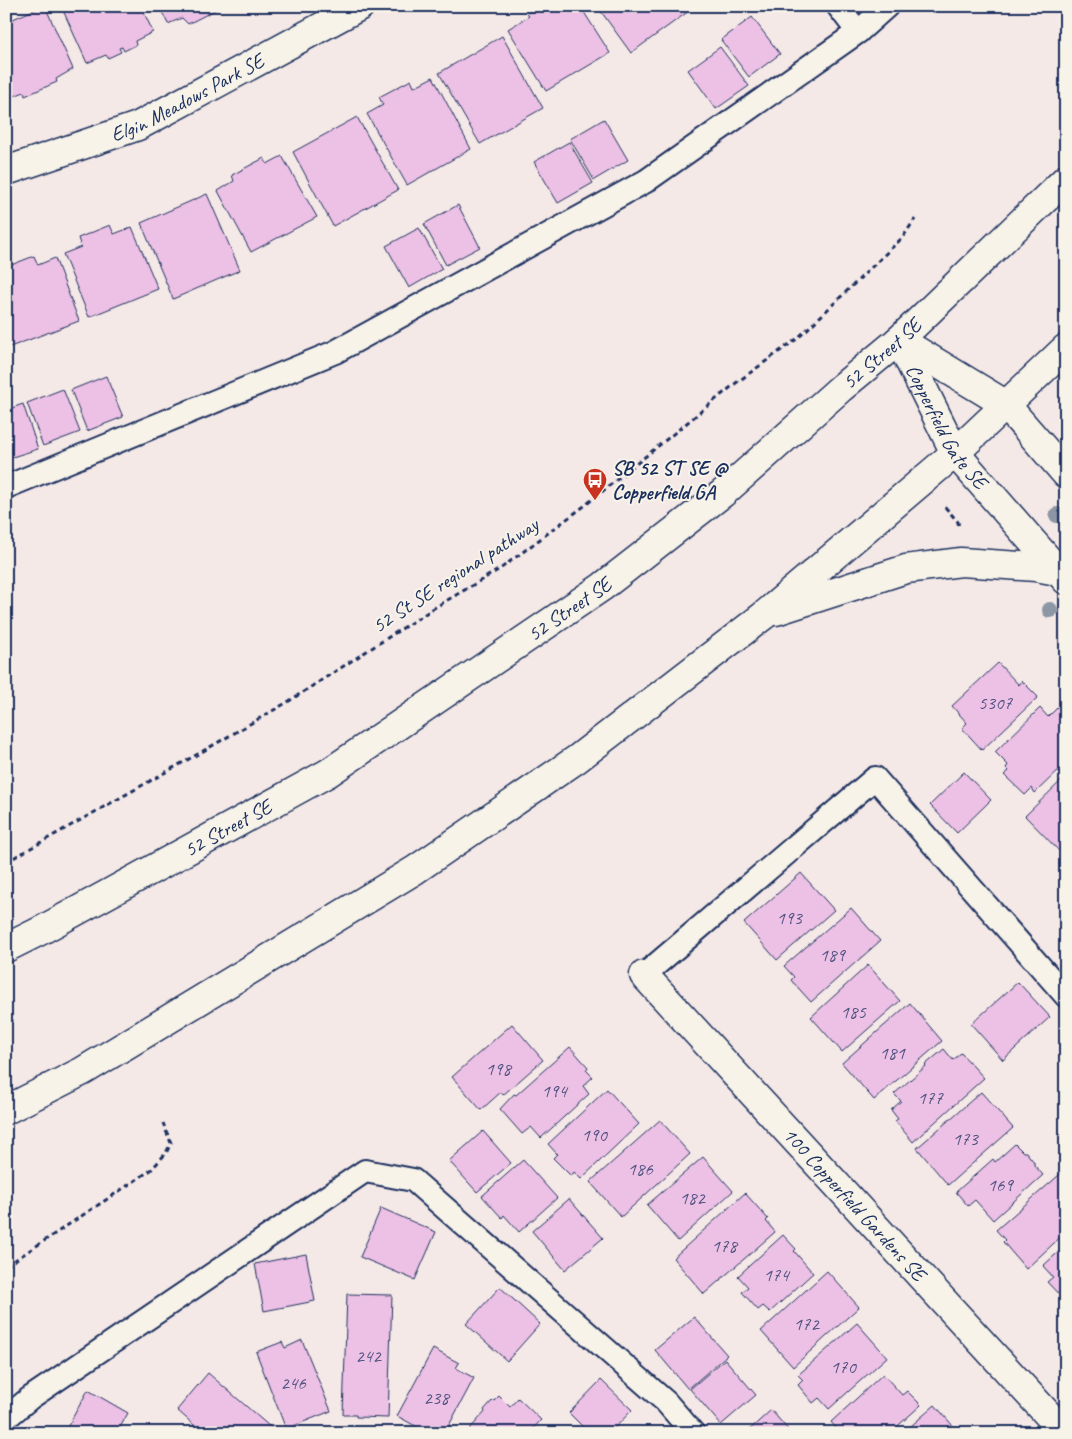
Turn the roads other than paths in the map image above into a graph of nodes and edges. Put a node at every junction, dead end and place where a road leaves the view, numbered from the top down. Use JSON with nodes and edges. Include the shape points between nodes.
{"nodes":[{"id":1,"x":360,"y":6,"type":"edge"},
{"id":2,"x":838,"y":6,"type":"edge"},
{"id":3,"x":888,"y":6,"type":"edge"},
{"id":4,"x":858,"y":32,"type":"junction"},
{"id":5,"x":6,"y":171,"type":"edge"},
{"id":6,"x":1066,"y":179,"type":"edge"},
{"id":7,"x":899,"y":340,"type":"junction"},
{"id":8,"x":1066,"y":348,"type":"edge"},
{"id":9,"x":1005,"y":404,"type":"junction"},
{"id":10,"x":955,"y":453,"type":"junction"},
{"id":11,"x":1066,"y":474,"type":"edge"},
{"id":12,"x":6,"y":487,"type":"edge"},
{"id":13,"x":1062,"y":575,"type":"edge"},
{"id":14,"x":763,"y":616,"type":"junction"},
{"id":15,"x":6,"y":948,"type":"edge"},
{"id":16,"x":644,"y":976,"type":"joint"},
{"id":17,"x":1066,"y":996,"type":"edge"},
{"id":18,"x":6,"y":1110,"type":"edge"},
{"id":19,"x":6,"y":1418,"type":"edge"},
{"id":20,"x":693,"y":1433,"type":"edge"},
{"id":21,"x":1065,"y":1433,"type":"edge"}],
"edges":[{"from":1,"to":5,"type":"main road","name":"Elgin Meadows Park SE","via":[[138,126]]},
{"from":2,"to":4,"type":"lane"},
{"from":3,"to":4,"type":"lane"},
{"from":4,"to":12,"type":"lane","via":[[646,182],[335,352]]},
{"from":6,"to":7,"type":"main road","name":"52 Street SE"},
{"from":7,"to":9,"type":"main road","name":"Copperfield Gate SE"},
{"from":7,"to":10,"type":"main road","name":"Copperfield Gate SE"},
{"from":7,"to":15,"type":"main road","name":"52 Street SE","via":[[723,493],[594,593],[328,773]]},
{"from":8,"to":9,"type":"main road"},
{"from":9,"to":10,"type":"main road"},
{"from":9,"to":11,"type":"main road","name":"Copperfield Gate SE"},
{"from":10,"to":13,"type":"main road","name":"Copperfield Gate SE"},
{"from":10,"to":14,"type":"main road"},
{"from":13,"to":14,"type":"main road","via":[[1036,566],[961,562],[906,569]]},
{"from":14,"to":18,"type":"main road","via":[[577,759],[415,870],[83,1072]]},
{"from":16,"to":17,"type":"lane","via":[[875,778]]},
{"from":16,"to":21,"type":"main road","name":"100 Copperfield Gardens SE"},
{"from":19,"to":20,"type":"lane","via":[[30,1398],[365,1171],[413,1180],[666,1402]]}]}
